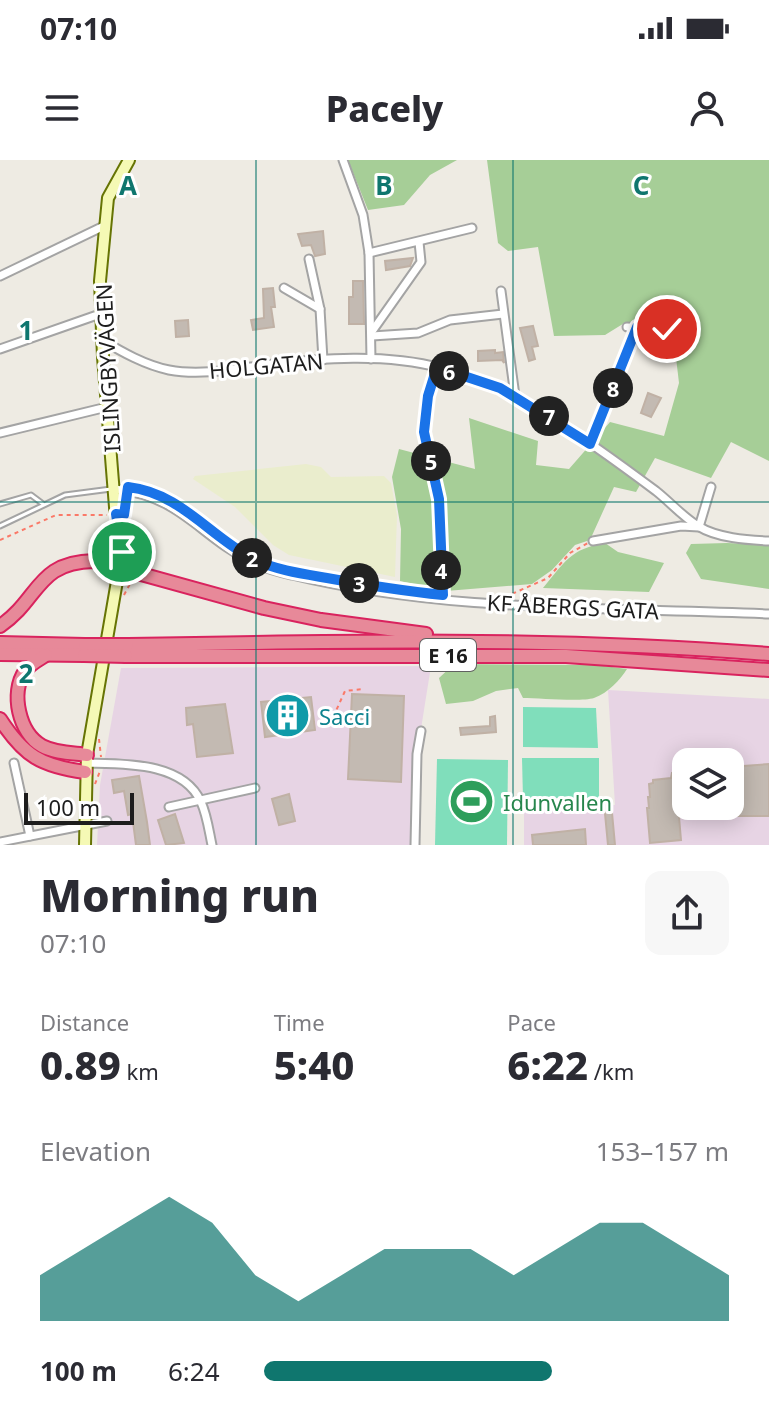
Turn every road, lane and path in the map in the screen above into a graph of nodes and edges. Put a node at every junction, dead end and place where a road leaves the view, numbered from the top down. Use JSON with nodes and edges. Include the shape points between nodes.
{"nodes":[{"id":1,"x":129,"y":160,"type":"edge"},
{"id":2,"x":343,"y":160,"type":"edge"},
{"id":3,"x":104,"y":226,"type":"junction"},
{"id":4,"x":472,"y":228,"type":"dead end"},
{"id":5,"x":419,"y":242,"type":"junction"},
{"id":6,"x":369,"y":253,"type":"junction"},
{"id":7,"x":309,"y":259,"type":"dead end"},
{"id":8,"x":0,"y":276,"type":"edge"},
{"id":9,"x":284,"y":288,"type":"dead end"},
{"id":10,"x":501,"y":291,"type":"dead end"},
{"id":11,"x":320,"y":309,"type":"junction"},
{"id":12,"x":100,"y":314,"type":"junction"},
{"id":13,"x":503,"y":314,"type":"junction"},
{"id":14,"x":627,"y":327,"type":"dead end"},
{"id":15,"x":637,"y":327,"type":"junction"},
{"id":16,"x":667,"y":329,"type":"dead end"},
{"id":17,"x":372,"y":334,"type":"junction"},
{"id":18,"x":102,"y":340,"type":"junction"},
{"id":19,"x":0,"y":349,"type":"edge"},
{"id":20,"x":371,"y":359,"type":"junction"},
{"id":21,"x":323,"y":360,"type":"junction"},
{"id":22,"x":437,"y":367,"type":"junction"},
{"id":23,"x":515,"y":396,"type":"junction"},
{"id":24,"x":107,"y":407,"type":"junction"},
{"id":25,"x":0,"y":433,"type":"edge"},
{"id":26,"x":590,"y":444,"type":"junction"},
{"id":27,"x":711,"y":487,"type":"dead end"},
{"id":28,"x":115,"y":489,"type":"junction"},
{"id":29,"x":129,"y":490,"type":"junction"},
{"id":30,"x":0,"y":504,"type":"edge"},
{"id":31,"x":43,"y":504,"type":"junction"},
{"id":32,"x":116,"y":514,"type":"junction"},
{"id":33,"x":0,"y":526,"type":"edge"},
{"id":34,"x":699,"y":527,"type":"junction"},
{"id":35,"x":0,"y":540,"type":"edge"},
{"id":36,"x":593,"y":541,"type":"joint"},
{"id":37,"x":769,"y":541,"type":"edge"},
{"id":38,"x":116,"y":567,"type":"junction"},
{"id":39,"x":440,"y":567,"type":"joint"},
{"id":40,"x":443,"y":595,"type":"dead end"},
{"id":41,"x":517,"y":601,"type":"dead end"},
{"id":42,"x":769,"y":614,"type":"edge"},
{"id":43,"x":0,"y":626,"type":"edge"},
{"id":44,"x":471,"y":640,"type":"junction"},
{"id":45,"x":0,"y":643,"type":"edge"},
{"id":46,"x":84,"y":650,"type":"junction"},
{"id":47,"x":126,"y":650,"type":"junction"},
{"id":48,"x":0,"y":654,"type":"edge"},
{"id":49,"x":769,"y":654,"type":"edge"},
{"id":50,"x":46,"y":655,"type":"junction"},
{"id":51,"x":769,"y":670,"type":"edge"},
{"id":52,"x":364,"y":689,"type":"dead end"},
{"id":53,"x":0,"y":719,"type":"edge"},
{"id":54,"x":330,"y":724,"type":"dead end"},
{"id":55,"x":421,"y":731,"type":"dead end"},
{"id":56,"x":14,"y":763,"type":"dead end"},
{"id":57,"x":86,"y":764,"type":"junction"},
{"id":58,"x":255,"y":788,"type":"dead end"},
{"id":59,"x":201,"y":799,"type":"junction"},
{"id":60,"x":169,"y":807,"type":"dead end"},
{"id":61,"x":107,"y":821,"type":"dead end"},
{"id":62,"x":85,"y":825,"type":"junction"},
{"id":63,"x":30,"y":836,"type":"junction"},
{"id":64,"x":0,"y":842,"type":"edge"},
{"id":65,"x":85,"y":845,"type":"edge"},
{"id":66,"x":212,"y":845,"type":"edge"},
{"id":67,"x":415,"y":845,"type":"edge"}],
"edges":[{"from":1,"to":3,"type":"street","name":"ISLINGBYVÄGEN","via":[[108,198]]},
{"from":2,"to":6,"type":"street","via":[[363,215]]},
{"from":3,"to":8,"type":"street"},
{"from":3,"to":12,"type":"street","name":"ISLINGBYVÄGEN"},
{"from":4,"to":5,"type":"street"},
{"from":5,"to":6,"type":"street"},
{"from":5,"to":17,"type":"street","via":[[421,262]]},
{"from":6,"to":17,"type":"street"},
{"from":7,"to":11,"type":"street"},
{"from":9,"to":11,"type":"street"},
{"from":10,"to":13,"type":"street"},
{"from":11,"to":21,"type":"street"},
{"from":12,"to":18,"type":"street","name":"ISLINGBYVÄGEN"},
{"from":12,"to":19,"type":"street"},
{"from":13,"to":17,"type":"street","via":[[450,320],[418,333]]},
{"from":13,"to":23,"type":"street"},
{"from":14,"to":15,"type":"street"},
{"from":15,"to":16,"type":"street"},
{"from":15,"to":26,"type":"street"},
{"from":17,"to":20,"type":"street"},
{"from":18,"to":21,"type":"street","name":"HOLGATAN","via":[[169,370],[223,371]]},
{"from":18,"to":24,"type":"street","name":"ISLINGBYVÄGEN"},
{"from":20,"to":21,"type":"street","name":"HOLGATAN"},
{"from":20,"to":22,"type":"street","name":"HOLGATAN"},
{"from":22,"to":23,"type":"street","name":"HOLGATAN"},
{"from":22,"to":39,"type":"street","via":[[424,432],[439,499]]},
{"from":23,"to":26,"type":"street","name":"HOLGATAN"},
{"from":24,"to":25,"type":"street"},
{"from":24,"to":28,"type":"street","name":"ISLINGBYVÄGEN"},
{"from":26,"to":34,"type":"street","name":"HOLGATAN"},
{"from":27,"to":34,"type":"street"},
{"from":28,"to":29,"type":"street","name":"KF ÅBERGS GATA"},
{"from":28,"to":31,"type":"lane","via":[[79,491]]},
{"from":28,"to":32,"type":"street","name":"ISLINGBYVÄGEN"},
{"from":29,"to":32,"type":"path","via":[[124,515]]},
{"from":29,"to":42,"type":"street","name":"KF ÅBERGS GATA","via":[[163,500],[251,562],[334,584],[477,602]]},
{"from":30,"to":31,"type":"lane","via":[[31,495]]},
{"from":31,"to":33,"type":"lane"},
{"from":32,"to":35,"type":"path","via":[[56,515]]},
{"from":32,"to":38,"type":"street","name":"ISLINGBYVÄGEN"},
{"from":34,"to":36,"type":"street","name":"HOLGATAN"},
{"from":34,"to":37,"type":"street","name":"HOLGATAN"},
{"from":36,"to":41,"type":"path","via":[[570,553],[548,578],[502,600]]},
{"from":38,"to":43,"type":"highway","via":[[79,561],[54,570]]},
{"from":38,"to":44,"type":"highway","via":[[321,620]]},
{"from":38,"to":57,"type":"street","name":"ISLINGBYVÄGEN"},
{"from":39,"to":40,"type":"path"},
{"from":44,"to":47,"type":"highway","number":"E 16"},
{"from":44,"to":49,"type":"highway","number":"E 16"},
{"from":45,"to":46,"type":"highway","number":"E 16"},
{"from":46,"to":47,"type":"highway","number":"E 16","bridge":true},
{"from":46,"to":50,"type":"highway","number":"E 16"},
{"from":47,"to":51,"type":"highway","number":"E 16","via":[[566,656]]},
{"from":48,"to":50,"type":"highway","number":"E 16"},
{"from":50,"to":57,"type":"highway","via":[[22,676],[21,718],[44,747]]},
{"from":52,"to":54,"type":"path","via":[[345,691]]},
{"from":53,"to":57,"type":"highway","via":[[33,757],[55,767]]},
{"from":55,"to":67,"type":"street"},
{"from":56,"to":63,"type":"street"},
{"from":57,"to":59,"type":"street","via":[[123,763],[164,771]]},
{"from":57,"to":62,"type":"street","name":"ISLINGBYVÄGEN"},
{"from":58,"to":59,"type":"street"},
{"from":59,"to":60,"type":"street"},
{"from":59,"to":66,"type":"street"},
{"from":61,"to":62,"type":"street"},
{"from":62,"to":63,"type":"street"},
{"from":62,"to":65,"type":"street","name":"ISLINGBYVÄGEN"},
{"from":63,"to":64,"type":"street"}]}
